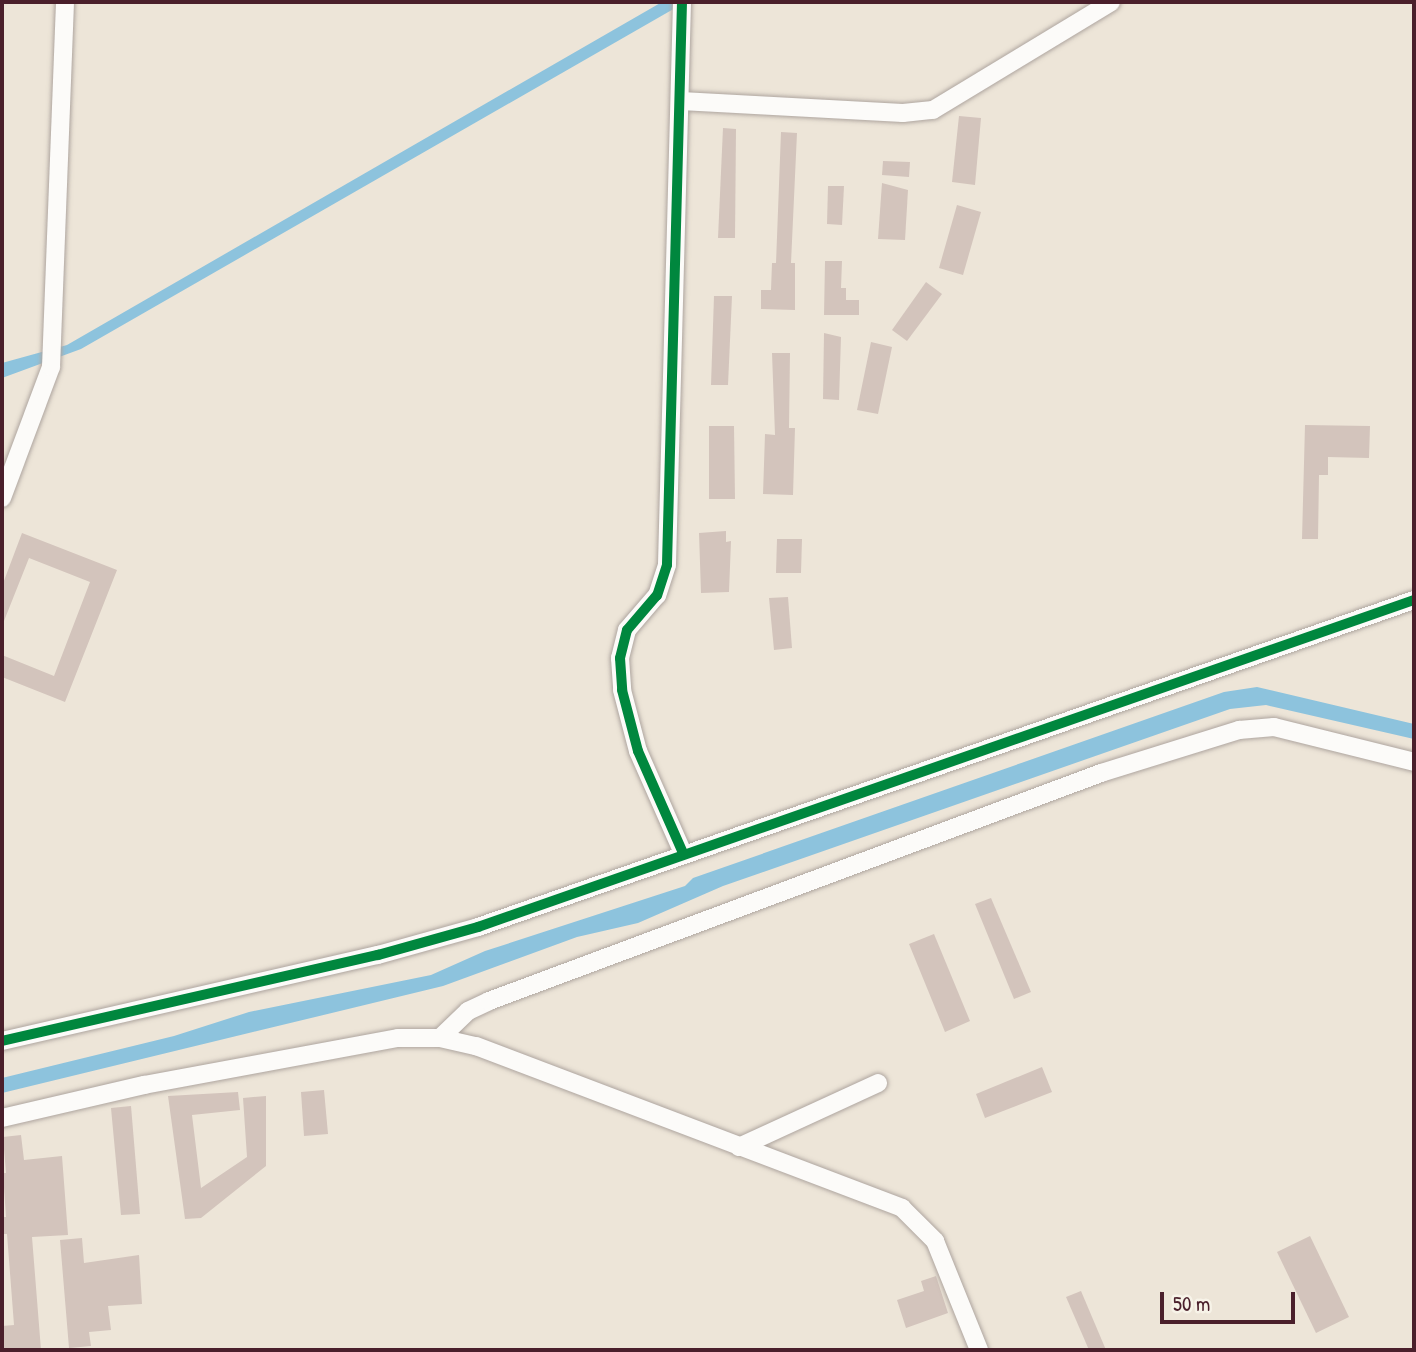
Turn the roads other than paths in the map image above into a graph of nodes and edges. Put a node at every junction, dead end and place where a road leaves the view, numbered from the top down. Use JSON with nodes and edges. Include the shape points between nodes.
{"nodes":[{"id":1,"x":65,"y":2,"type":"edge"},
{"id":2,"x":1111,"y":2,"type":"edge"},
{"id":3,"x":683,"y":9,"type":"edge"},
{"id":4,"x":681,"y":101,"type":"junction"},
{"id":5,"x":2,"y":498,"type":"edge"},
{"id":6,"x":1414,"y":600,"type":"edge"},
{"id":7,"x":1414,"y":762,"type":"edge"},
{"id":8,"x":683,"y":853,"type":"junction"},
{"id":9,"x":440,"y":1038,"type":"junction"},
{"id":10,"x":2,"y":1041,"type":"edge"},
{"id":11,"x":878,"y":1083,"type":"dead end"},
{"id":12,"x":2,"y":1118,"type":"edge"},
{"id":13,"x":739,"y":1147,"type":"junction"},
{"id":14,"x":979,"y":1350,"type":"edge"}],
"edges":[{"from":1,"to":5,"type":"street","via":[[51,367]]},
{"from":2,"to":4,"type":"street","via":[[933,110],[903,113]]},
{"from":3,"to":4,"type":"street"},
{"from":4,"to":8,"type":"street","via":[[667,565],[657,595],[626,630],[620,658],[622,690],[638,751]]},
{"from":6,"to":8,"type":"street"},
{"from":7,"to":9,"type":"street","via":[[1274,727],[1239,730],[1101,774],[502,996],[468,1011]]},
{"from":8,"to":10,"type":"street","via":[[478,927],[378,955]]},
{"from":9,"to":12,"type":"street","via":[[398,1038],[269,1061]]},
{"from":9,"to":13,"type":"street","via":[[476,1046]]},
{"from":11,"to":13,"type":"street"},
{"from":13,"to":14,"type":"street","via":[[871,1195],[920,1221],[935,1241]]}]}
